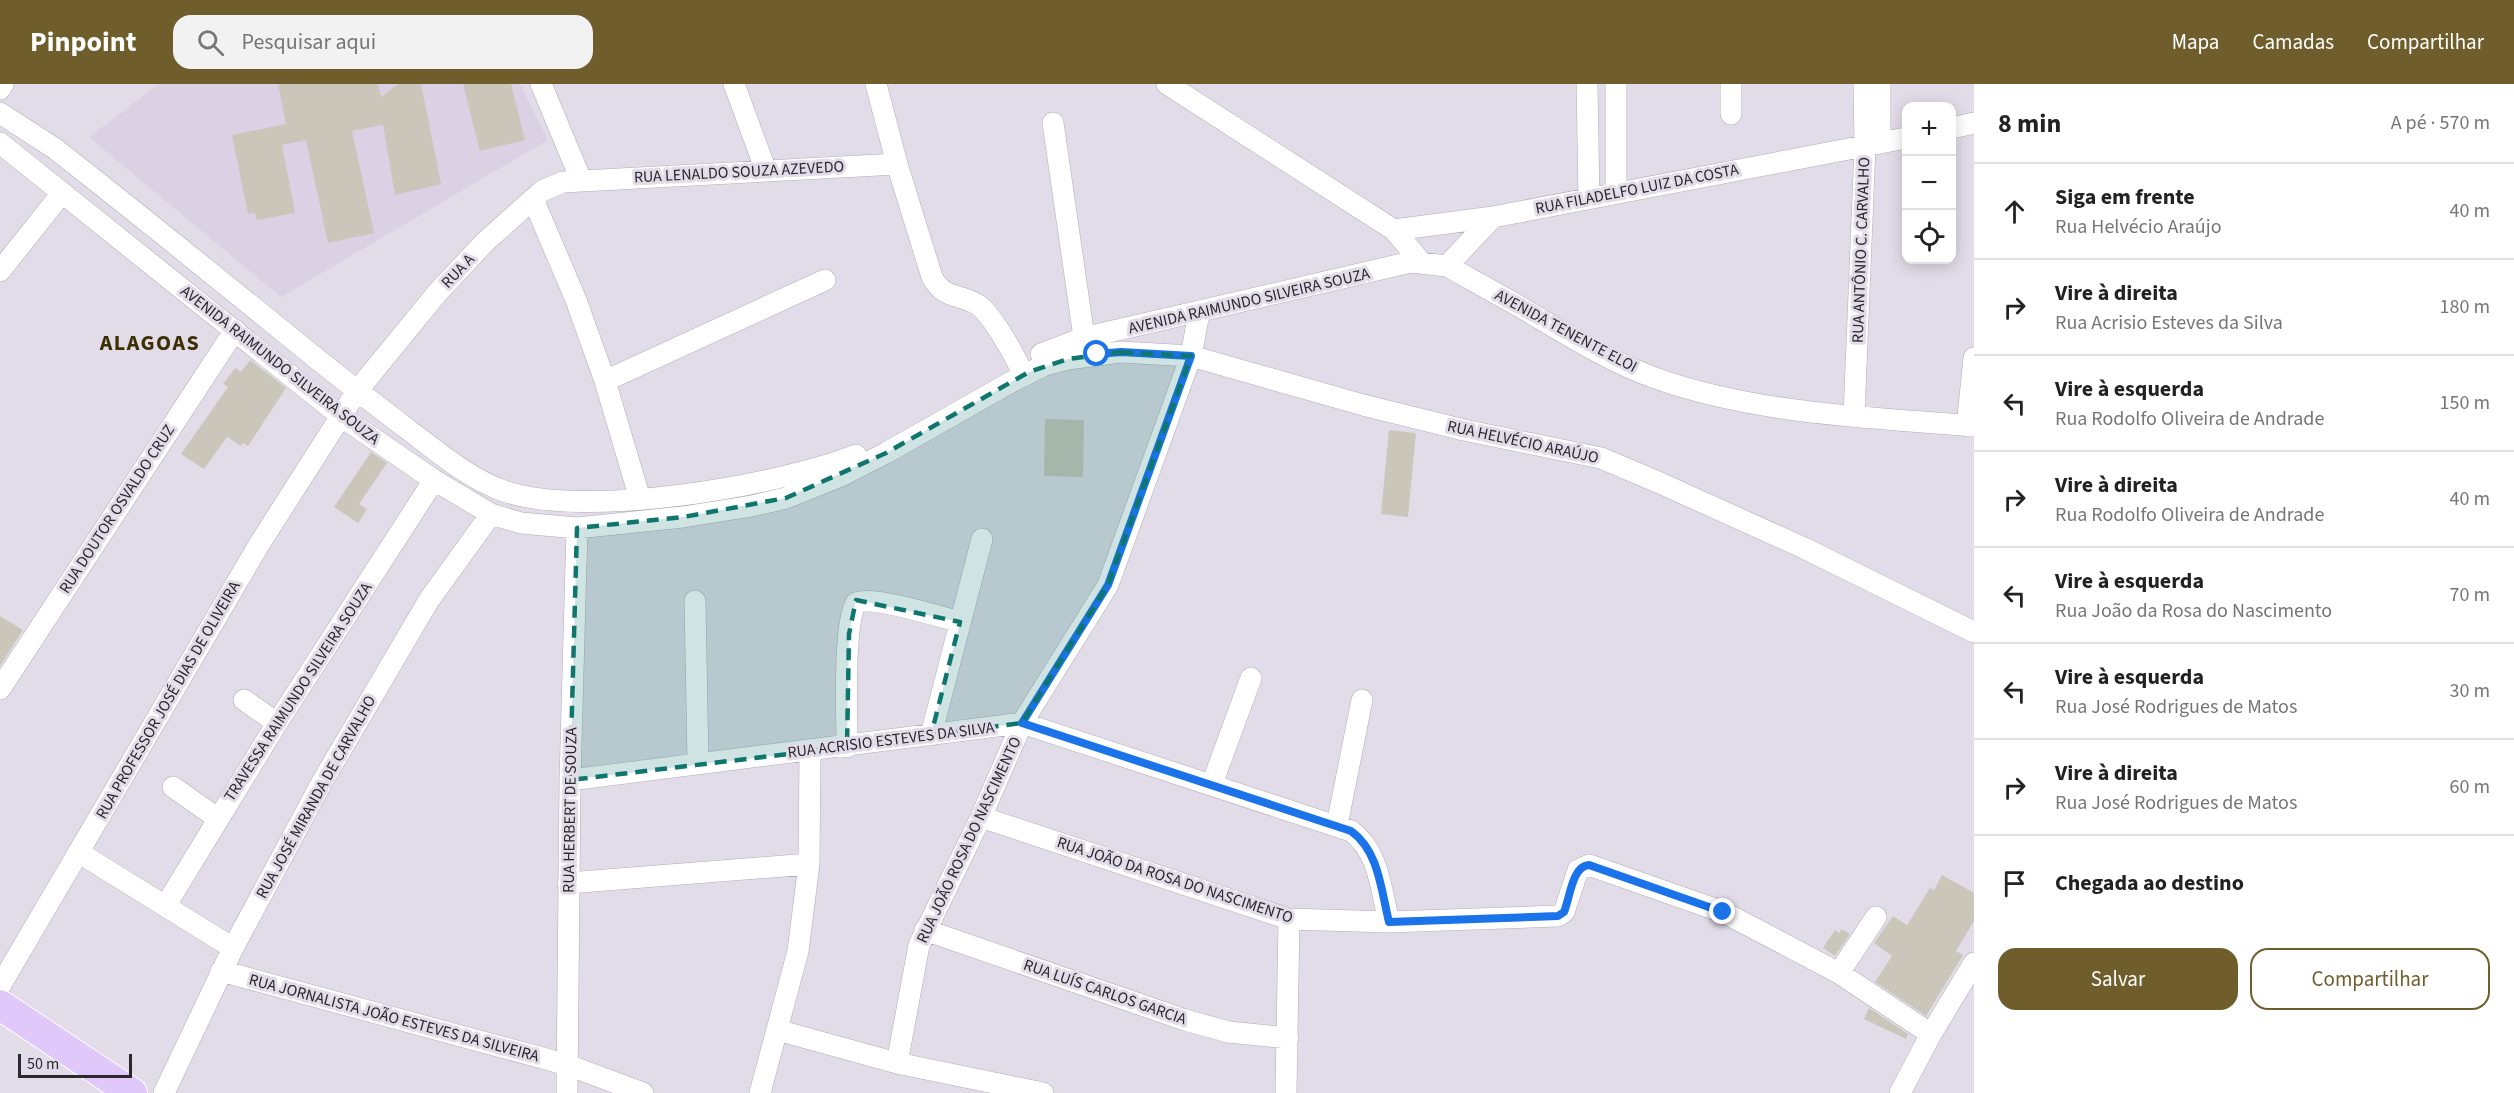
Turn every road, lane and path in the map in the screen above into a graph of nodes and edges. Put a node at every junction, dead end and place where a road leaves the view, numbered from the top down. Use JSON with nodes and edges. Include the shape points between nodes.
{"nodes":[{"id":1,"x":3,"y":84,"type":"edge"},
{"id":2,"x":541,"y":84,"type":"edge"},
{"id":3,"x":734,"y":84,"type":"edge"},
{"id":4,"x":876,"y":84,"type":"edge"},
{"id":5,"x":1167,"y":84,"type":"edge"},
{"id":6,"x":1587,"y":84,"type":"edge"},
{"id":7,"x":1616,"y":84,"type":"edge"},
{"id":8,"x":1731,"y":84,"type":"edge"},
{"id":9,"x":1864,"y":84,"type":"edge"},
{"id":10,"x":1880,"y":84,"type":"edge"},
{"id":11,"x":0,"y":89,"type":"edge"},
{"id":12,"x":0,"y":113,"type":"edge"},
{"id":13,"x":1731,"y":114,"type":"dead end"},
{"id":14,"x":1053,"y":123,"type":"dead end"},
{"id":15,"x":1974,"y":123,"type":"edge"},
{"id":16,"x":1956,"y":127,"type":"edge"},
{"id":17,"x":1902,"y":139,"type":"edge"},
{"id":18,"x":0,"y":143,"type":"edge"},
{"id":19,"x":1872,"y":145,"type":"junction"},
{"id":20,"x":897,"y":164,"type":"junction"},
{"id":21,"x":766,"y":171,"type":"junction"},
{"id":22,"x":581,"y":180,"type":"junction"},
{"id":23,"x":62,"y":193,"type":"junction"},
{"id":24,"x":1616,"y":193,"type":"junction"},
{"id":25,"x":1589,"y":198,"type":"junction"},
{"id":26,"x":533,"y":199,"type":"junction"},
{"id":27,"x":1493,"y":217,"type":"junction"},
{"id":28,"x":1394,"y":230,"type":"junction"},
{"id":29,"x":1416,"y":262,"type":"junction"},
{"id":30,"x":1447,"y":266,"type":"junction"},
{"id":31,"x":0,"y":271,"type":"edge"},
{"id":32,"x":825,"y":280,"type":"dead end"},
{"id":33,"x":1199,"y":313,"type":"junction"},
{"id":34,"x":1156,"y":323,"type":"junction"},
{"id":35,"x":235,"y":330,"type":"junction"},
{"id":36,"x":1085,"y":347,"type":"junction"},
{"id":37,"x":1160,"y":353,"type":"junction"},
{"id":38,"x":1191,"y":356,"type":"junction"},
{"id":39,"x":1974,"y":358,"type":"edge"},
{"id":40,"x":1045,"y":365,"type":"joint"},
{"id":41,"x":1021,"y":369,"type":"junction"},
{"id":42,"x":604,"y":381,"type":"junction"},
{"id":43,"x":357,"y":391,"type":"junction"},
{"id":44,"x":1854,"y":416,"type":"junction"},
{"id":45,"x":342,"y":417,"type":"junction"},
{"id":46,"x":1970,"y":426,"type":"edge"},
{"id":47,"x":434,"y":480,"type":"junction"},
{"id":48,"x":640,"y":499,"type":"junction"},
{"id":49,"x":491,"y":514,"type":"junction"},
{"id":50,"x":577,"y":528,"type":"junction"},
{"id":51,"x":982,"y":539,"type":"dead end"},
{"id":52,"x":695,"y":601,"type":"dead end"},
{"id":53,"x":960,"y":622,"type":"junction"},
{"id":54,"x":1974,"y":633,"type":"edge"},
{"id":55,"x":1251,"y":678,"type":"dead end"},
{"id":56,"x":0,"y":689,"type":"edge"},
{"id":57,"x":244,"y":700,"type":"dead end"},
{"id":58,"x":1362,"y":700,"type":"dead end"},
{"id":59,"x":278,"y":723,"type":"junction"},
{"id":60,"x":1022,"y":723,"type":"junction"},
{"id":61,"x":931,"y":735,"type":"junction"},
{"id":62,"x":847,"y":747,"type":"junction"},
{"id":63,"x":810,"y":752,"type":"junction"},
{"id":64,"x":698,"y":763,"type":"junction"},
{"id":65,"x":570,"y":780,"type":"junction"},
{"id":66,"x":1212,"y":784,"type":"junction"},
{"id":67,"x":173,"y":787,"type":"dead end"},
{"id":68,"x":981,"y":817,"type":"junction"},
{"id":69,"x":217,"y":818,"type":"junction"},
{"id":70,"x":1337,"y":825,"type":"junction"},
{"id":71,"x":78,"y":852,"type":"junction"},
{"id":72,"x":809,"y":864,"type":"junction"},
{"id":73,"x":568,"y":883,"type":"junction"},
{"id":74,"x":166,"y":905,"type":"junction"},
{"id":75,"x":1876,"y":917,"type":"dead end"},
{"id":76,"x":1289,"y":919,"type":"junction"},
{"id":77,"x":1389,"y":922,"type":"junction"},
{"id":78,"x":925,"y":930,"type":"junction"},
{"id":79,"x":232,"y":948,"type":"junction"},
{"id":80,"x":1974,"y":963,"type":"edge"},
{"id":81,"x":221,"y":971,"type":"junction"},
{"id":82,"x":1839,"y":973,"type":"junction"},
{"id":83,"x":0,"y":986,"type":"edge"},
{"id":84,"x":0,"y":1005,"type":"edge"},
{"id":85,"x":777,"y":1030,"type":"junction"},
{"id":86,"x":1931,"y":1034,"type":"junction"},
{"id":87,"x":1288,"y":1038,"type":"junction"},
{"id":88,"x":897,"y":1063,"type":"junction"},
{"id":89,"x":568,"y":1065,"type":"junction"},
{"id":90,"x":132,"y":1093,"type":"edge"},
{"id":91,"x":164,"y":1093,"type":"edge"},
{"id":92,"x":567,"y":1093,"type":"edge"},
{"id":93,"x":643,"y":1093,"type":"edge"},
{"id":94,"x":760,"y":1093,"type":"edge"},
{"id":95,"x":1043,"y":1093,"type":"edge"},
{"id":96,"x":1286,"y":1093,"type":"edge"},
{"id":97,"x":1900,"y":1093,"type":"edge"}],
"edges":[{"from":1,"to":11,"type":"street"},
{"from":2,"to":22,"type":"street"},
{"from":3,"to":21,"type":"street"},
{"from":4,"to":20,"type":"street"},
{"from":5,"to":28,"type":"street"},
{"from":6,"to":25,"type":"street"},
{"from":7,"to":24,"type":"street"},
{"from":8,"to":13,"type":"street"},
{"from":9,"to":19,"type":"street","name":"RUA ANTÔNIO C. CARVALHO"},
{"from":10,"to":19,"type":"street","name":"RUA ANTÔNIO C. CARVALHO"},
{"from":12,"to":43,"type":"street","name":"AVENIDA RAIMUNDO SILVEIRA SOUZA","via":[[54,147]]},
{"from":14,"to":36,"type":"street"},
{"from":15,"to":16,"type":"street"},
{"from":17,"to":19,"type":"street","name":"RUA FILADELFO LUIZ DA COSTA"},
{"from":18,"to":23,"type":"street","name":"AVENIDA RAIMUNDO SILVEIRA SOUZA"},
{"from":19,"to":24,"type":"street","name":"RUA FILADELFO LUIZ DA COSTA"},
{"from":19,"to":44,"type":"street","name":"RUA ANTÔNIO C. CARVALHO"},
{"from":20,"to":21,"type":"street","name":"RUA LENALDO SOUZA AZEVEDO"},
{"from":20,"to":41,"type":"street","via":[[936,286],[981,306]]},
{"from":21,"to":22,"type":"street","name":"RUA LENALDO SOUZA AZEVEDO"},
{"from":22,"to":26,"type":"street","name":"RUA A","via":[[551,186]]},
{"from":23,"to":31,"type":"street"},
{"from":23,"to":35,"type":"street","name":"AVENIDA RAIMUNDO SILVEIRA SOUZA"},
{"from":24,"to":25,"type":"street","name":"RUA FILADELFO LUIZ DA COSTA"},
{"from":25,"to":27,"type":"street","name":"RUA FILADELFO LUIZ DA COSTA"},
{"from":26,"to":42,"type":"street","via":[[576,300]]},
{"from":26,"to":43,"type":"street","name":"RUA A","via":[[438,292]]},
{"from":27,"to":28,"type":"street","name":"RUA FILADELFO LUIZ DA COSTA"},
{"from":27,"to":30,"type":"street"},
{"from":28,"to":29,"type":"street"},
{"from":29,"to":30,"type":"street","name":"AVENIDA TENENTE ELOI"},
{"from":29,"to":33,"type":"street","name":"AVENIDA RAIMUNDO SILVEIRA SOUZA"},
{"from":30,"to":44,"type":"street","name":"AVENIDA TENENTE ELOI","via":[[1566,335],[1656,378],[1742,401]]},
{"from":32,"to":42,"type":"street"},
{"from":33,"to":34,"type":"street","name":"AVENIDA RAIMUNDO SILVEIRA SOUZA"},
{"from":33,"to":38,"type":"street"},
{"from":34,"to":36,"type":"street","name":"AVENIDA RAIMUNDO SILVEIRA SOUZA"},
{"from":34,"to":37,"type":"street"},
{"from":35,"to":45,"type":"street","name":"AVENIDA RAIMUNDO SILVEIRA SOUZA"},
{"from":35,"to":56,"type":"street","name":"RUA DOUTOR OSVALDO CRUZ"},
{"from":36,"to":37,"type":"street","name":"RUA HELVÉCIO ARAÚJO"},
{"from":36,"to":40,"type":"street","name":"RUA HELVÉCIO ARAÚJO"},
{"from":36,"to":41,"type":"street","name":"AVENIDA RAIMUNDO SILVEIRA SOUZA"},
{"from":37,"to":38,"type":"street","name":"RUA HELVÉCIO ARAÚJO"},
{"from":38,"to":54,"type":"street","name":"RUA HELVÉCIO ARAÚJO","via":[[1408,416],[1601,458],[1804,548]]},
{"from":38,"to":60,"type":"street","via":[[1108,585]]},
{"from":39,"to":46,"type":"street"},
{"from":40,"to":41,"type":"street","name":"AVENIDA RAIMUNDO SILVEIRA SOUZA"},
{"from":41,"to":48,"type":"street","name":"AVENIDA RAIMUNDO SILVEIRA SOUZA","via":[[900,435],[835,463],[778,478]]},
{"from":41,"to":50,"type":"street","name":"AVENIDA RAIMUNDO SILVEIRA SOUZA","via":[[886,453],[786,498],[683,517]]},
{"from":42,"to":48,"type":"street"},
{"from":43,"to":45,"type":"street","name":"RUA A"},
{"from":43,"to":48,"type":"street","name":"AVENIDA RAIMUNDO SILVEIRA SOUZA","via":[[442,456],[503,490],[556,501]]},
{"from":44,"to":46,"type":"street","name":"AVENIDA TENENTE ELOI"},
{"from":45,"to":47,"type":"street","name":"AVENIDA RAIMUNDO SILVEIRA SOUZA"},
{"from":45,"to":71,"type":"street","name":"RUA PROFESSOR JOSÉ DIAS DE OLIVEIRA","via":[[260,543]]},
{"from":47,"to":49,"type":"street","name":"AVENIDA RAIMUNDO SILVEIRA SOUZA"},
{"from":47,"to":59,"type":"street","name":"TRAVESSA RAIMUNDO SILVEIRA SOUZA"},
{"from":49,"to":50,"type":"street","name":"AVENIDA RAIMUNDO SILVEIRA SOUZA","via":[[521,523]]},
{"from":49,"to":79,"type":"street","name":"RUA JOSÉ MIRANDA DE CARVALHO","via":[[429,600],[376,687]]},
{"from":50,"to":65,"type":"street","name":"RUA HERBERT DE SOUZA"},
{"from":51,"to":53,"type":"street"},
{"from":52,"to":64,"type":"street"},
{"from":53,"to":61,"type":"street"},
{"from":53,"to":62,"type":"street","via":[[883,603],[856,603],[849,634]]},
{"from":55,"to":66,"type":"street"},
{"from":57,"to":59,"type":"street"},
{"from":58,"to":70,"type":"street"},
{"from":59,"to":69,"type":"street","name":"TRAVESSA RAIMUNDO SILVEIRA SOUZA"},
{"from":60,"to":61,"type":"street","name":"RUA ACRISIO ESTEVES DA SILVA"},
{"from":60,"to":66,"type":"street"},
{"from":60,"to":68,"type":"street","name":"RUA JOÃO ROSA DO NASCIMENTO"},
{"from":61,"to":62,"type":"street","name":"RUA ACRISIO ESTEVES DA SILVA"},
{"from":62,"to":63,"type":"street","name":"RUA ACRISIO ESTEVES DA SILVA"},
{"from":63,"to":64,"type":"street","name":"RUA ACRISIO ESTEVES DA SILVA"},
{"from":63,"to":72,"type":"street"},
{"from":64,"to":65,"type":"street","name":"RUA ACRISIO ESTEVES DA SILVA"},
{"from":65,"to":73,"type":"street","name":"RUA HERBERT DE SOUZA"},
{"from":66,"to":70,"type":"street"},
{"from":67,"to":69,"type":"street"},
{"from":68,"to":76,"type":"street","name":"RUA JOÃO DA ROSA DO NASCIMENTO"},
{"from":68,"to":78,"type":"street","name":"RUA JOÃO ROSA DO NASCIMENTO"},
{"from":69,"to":74,"type":"street","name":"TRAVESSA RAIMUNDO SILVEIRA SOUZA"},
{"from":70,"to":77,"type":"street","via":[[1351,831],[1366,845],[1377,868]]},
{"from":71,"to":74,"type":"street"},
{"from":71,"to":83,"type":"street","name":"RUA PROFESSOR JOSÉ DIAS DE OLIVEIRA"},
{"from":72,"to":73,"type":"street"},
{"from":72,"to":85,"type":"street","via":[[798,951]]},
{"from":73,"to":89,"type":"street","name":"RUA HERBERT DE SOUZA"},
{"from":74,"to":79,"type":"street"},
{"from":75,"to":82,"type":"street"},
{"from":76,"to":77,"type":"street","name":"RUA JOÃO DA ROSA DO NASCIMENTO"},
{"from":76,"to":87,"type":"street"},
{"from":77,"to":82,"type":"street","name":"RUA JOÃO DA ROSA DO NASCIMENTO","via":[[1553,916],[1564,912],[1578,870],[1589,865],[1723,912]]},
{"from":78,"to":87,"type":"street","name":"RUA LUÍS CARLOS GARCIA","via":[[1185,1020],[1230,1032]]},
{"from":78,"to":88,"type":"street","name":"RUA JOÃO ROSA DO NASCIMENTO"},
{"from":79,"to":81,"type":"street","name":"RUA JOSÉ MIRANDA DE CARVALHO"},
{"from":80,"to":86,"type":"street"},
{"from":81,"to":89,"type":"street","name":"RUA JORNALISTA JOÃO ESTEVES DA SILVEIRA"},
{"from":81,"to":91,"type":"street","name":"RUA JOSÉ MIRANDA DE CARVALHO"},
{"from":82,"to":86,"type":"street"},
{"from":84,"to":90,"type":"highway"},
{"from":85,"to":88,"type":"street"},
{"from":85,"to":94,"type":"street"},
{"from":86,"to":97,"type":"street"},
{"from":87,"to":96,"type":"street"},
{"from":88,"to":95,"type":"street"},
{"from":89,"to":92,"type":"street","name":"RUA HERBERT DE SOUZA"},
{"from":89,"to":93,"type":"street","name":"RUA JORNALISTA JOÃO ESTEVES DA SILVEIRA"}]}
